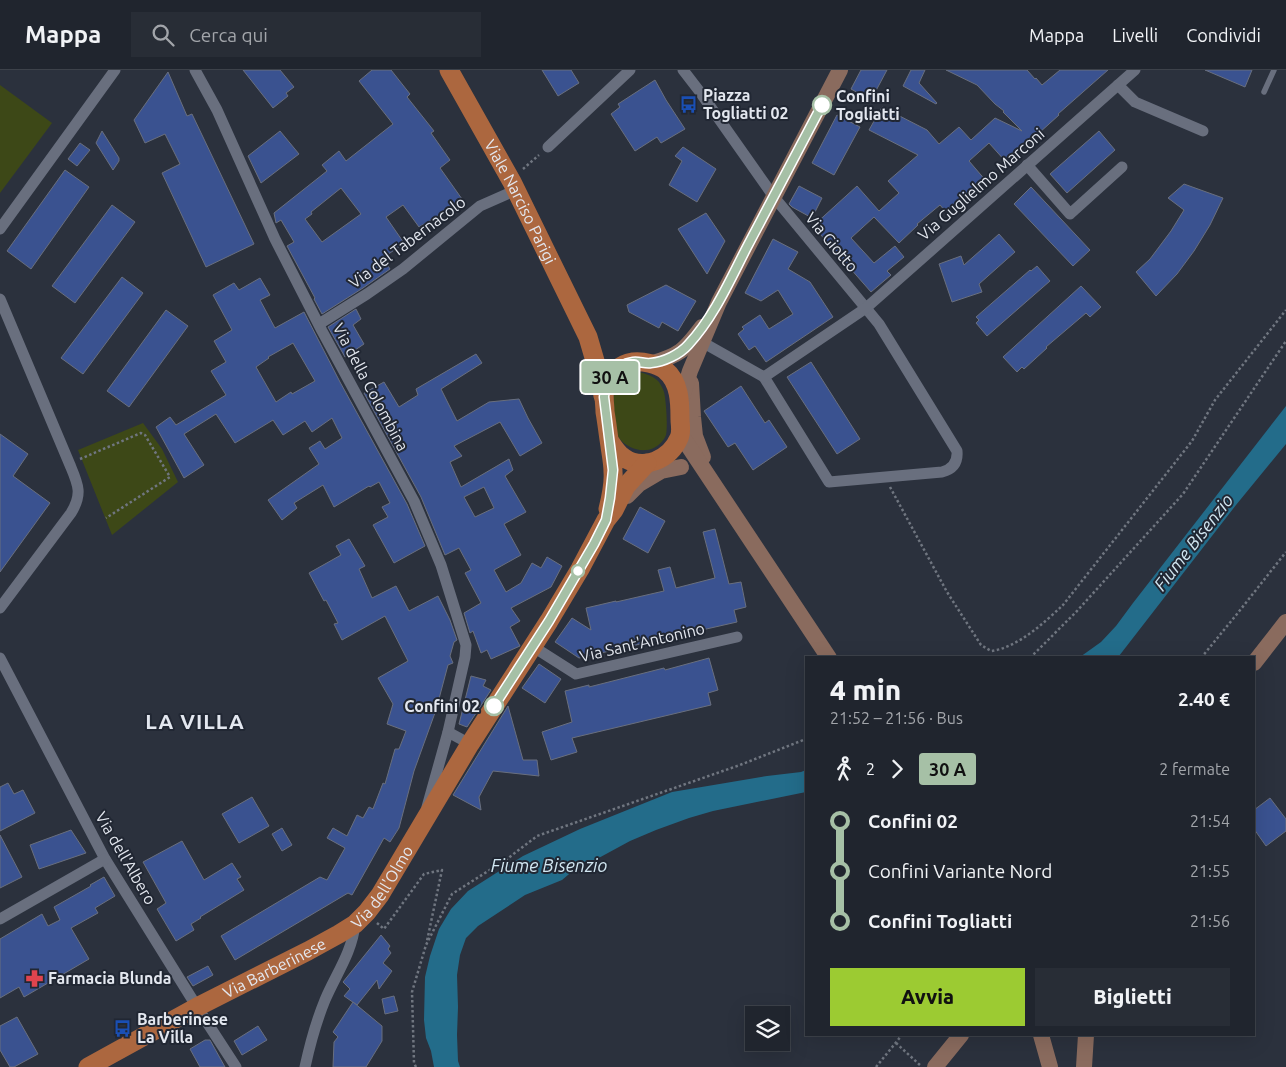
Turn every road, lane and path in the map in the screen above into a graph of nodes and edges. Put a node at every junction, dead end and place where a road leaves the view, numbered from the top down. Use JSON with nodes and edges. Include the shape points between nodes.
{"nodes":[{"id":1,"x":115,"y":70,"type":"edge"},
{"id":2,"x":195,"y":70,"type":"edge"},
{"id":3,"x":449,"y":70,"type":"edge"},
{"id":4,"x":630,"y":70,"type":"edge"},
{"id":5,"x":840,"y":70,"type":"edge"},
{"id":6,"x":1135,"y":70,"type":"edge"},
{"id":7,"x":1274,"y":70,"type":"edge"},
{"id":8,"x":686,"y":72,"type":"edge"},
{"id":9,"x":1118,"y":85,"type":"junction"},
{"id":10,"x":1264,"y":92,"type":"dead end"},
{"id":11,"x":1203,"y":130,"type":"dead end"},
{"id":12,"x":548,"y":147,"type":"joint"},
{"id":13,"x":1027,"y":165,"type":"junction"},
{"id":14,"x":1122,"y":167,"type":"dead end"},
{"id":15,"x":521,"y":183,"type":"junction"},
{"id":16,"x":774,"y":197,"type":"junction"},
{"id":17,"x":0,"y":229,"type":"edge"},
{"id":18,"x":0,"y":299,"type":"edge"},
{"id":19,"x":719,"y":302,"type":"junction"},
{"id":20,"x":866,"y":308,"type":"junction"},
{"id":21,"x":1286,"y":310,"type":"edge"},
{"id":22,"x":319,"y":324,"type":"junction"},
{"id":23,"x":588,"y":337,"type":"junction"},
{"id":24,"x":1286,"y":341,"type":"edge"},
{"id":25,"x":702,"y":342,"type":"junction"},
{"id":26,"x":641,"y":363,"type":"junction"},
{"id":27,"x":690,"y":371,"type":"junction"},
{"id":28,"x":764,"y":377,"type":"junction"},
{"id":29,"x":604,"y":397,"type":"junction"},
{"id":30,"x":680,"y":404,"type":"junction"},
{"id":31,"x":680,"y":435,"type":"junction"},
{"id":32,"x":609,"y":440,"type":"junction"},
{"id":33,"x":651,"y":463,"type":"junction"},
{"id":34,"x":70,"y":465,"type":"junction"},
{"id":35,"x":681,"y":467,"type":"junction"},
{"id":36,"x":885,"y":477,"type":"junction"},
{"id":37,"x":720,"y":493,"type":"junction"},
{"id":38,"x":610,"y":515,"type":"junction"},
{"id":39,"x":106,"y":518,"type":"dead end"},
{"id":40,"x":1286,"y":552,"type":"edge"},
{"id":41,"x":0,"y":608,"type":"edge"},
{"id":42,"x":1286,"y":622,"type":"edge"},
{"id":43,"x":737,"y":637,"type":"dead end"},
{"id":44,"x":532,"y":646,"type":"junction"},
{"id":45,"x":828,"y":656,"type":"edge"},
{"id":46,"x":1032,"y":656,"type":"edge"},
{"id":47,"x":1203,"y":656,"type":"edge"},
{"id":48,"x":0,"y":658,"type":"edge"},
{"id":49,"x":1255,"y":662,"type":"edge"},
{"id":50,"x":448,"y":732,"type":"junction"},
{"id":51,"x":805,"y":739,"type":"edge"},
{"id":52,"x":470,"y":744,"type":"junction"},
{"id":53,"x":422,"y":826,"type":"junction"},
{"id":54,"x":105,"y":859,"type":"junction"},
{"id":55,"x":361,"y":918,"type":"junction"},
{"id":56,"x":0,"y":919,"type":"edge"},
{"id":57,"x":426,"y":945,"type":"junction"},
{"id":58,"x":197,"y":1007,"type":"junction"},
{"id":59,"x":901,"y":1036,"type":"edge"},
{"id":60,"x":960,"y":1036,"type":"edge"},
{"id":61,"x":1041,"y":1036,"type":"edge"},
{"id":62,"x":1086,"y":1036,"type":"edge"},
{"id":63,"x":896,"y":1043,"type":"junction"},
{"id":64,"x":88,"y":1067,"type":"edge"},
{"id":65,"x":236,"y":1067,"type":"edge"},
{"id":66,"x":305,"y":1067,"type":"edge"},
{"id":67,"x":416,"y":1067,"type":"edge"},
{"id":68,"x":876,"y":1067,"type":"edge"},
{"id":69,"x":922,"y":1067,"type":"edge"},
{"id":70,"x":935,"y":1067,"type":"edge"},
{"id":71,"x":1050,"y":1067,"type":"edge"},
{"id":72,"x":1084,"y":1067,"type":"edge"}],
"edges":[{"from":1,"to":17,"type":"street"},
{"from":2,"to":22,"type":"street","name":"Via della Colombina"},
{"from":3,"to":15,"type":"main road","name":"Viale Narciso Parigi"},
{"from":4,"to":12,"type":"street"},
{"from":5,"to":16,"type":"main road"},
{"from":6,"to":9,"type":"street","name":"Via Guglielmo Marconi"},
{"from":7,"to":10,"type":"lane"},
{"from":8,"to":16,"type":"street","name":"Via Giotto"},
{"from":9,"to":11,"type":"street","via":[[1135,102]]},
{"from":9,"to":13,"type":"street","name":"Via Guglielmo Marconi"},
{"from":12,"to":15,"type":"path","via":[[523,169]]},
{"from":13,"to":14,"type":"street","via":[[1070,214]]},
{"from":13,"to":20,"type":"street","name":"Via Guglielmo Marconi"},
{"from":15,"to":22,"type":"street","name":"Via del Tabernacolo","via":[[480,206],[403,270]]},
{"from":15,"to":23,"type":"main road","name":"Viale Narciso Parigi"},
{"from":16,"to":19,"type":"main road"},
{"from":16,"to":20,"type":"street","name":"Via Giotto"},
{"from":18,"to":34,"type":"street"},
{"from":19,"to":25,"type":"main road"},
{"from":19,"to":26,"type":"main road","via":[[688,346],[666,359]]},
{"from":20,"to":28,"type":"street","name":"Via Guglielmo Marconi"},
{"from":20,"to":36,"type":"street","name":"Via Giotto","via":[[890,341],[957,456],[948,471]]},
{"from":21,"to":36,"type":"path","via":[[1214,400],[1192,441],[1063,605],[1050,618],[1005,648],[991,651],[981,645],[947,592]]},
{"from":22,"to":50,"type":"street","name":"Via della Colombina","via":[[414,501],[441,565],[466,645]]},
{"from":23,"to":26,"type":"main road","name":"Viale Narciso Parigi","via":[[610,357]]},
{"from":23,"to":29,"type":"main road","name":"Viale Narciso Parigi"},
{"from":24,"to":46,"type":"path","via":[[1183,494]]},
{"from":25,"to":27,"type":"main road"},
{"from":25,"to":28,"type":"street"},
{"from":26,"to":29,"type":"main road","via":[[622,366],[611,375]]},
{"from":26,"to":30,"type":"main road","via":[[659,366],[671,376]]},
{"from":27,"to":30,"type":"main road"},
{"from":27,"to":37,"type":"main road","via":[[695,436]]},
{"from":28,"to":36,"type":"street","via":[[829,482]]},
{"from":29,"to":32,"type":"main road"},
{"from":30,"to":31,"type":"main road"},
{"from":31,"to":33,"type":"main road","via":[[673,449]]},
{"from":31,"to":37,"type":"main road"},
{"from":32,"to":33,"type":"main road","via":[[623,457],[636,463]]},
{"from":32,"to":38,"type":"main road","via":[[613,470]]},
{"from":33,"to":35,"type":"main road"},
{"from":33,"to":38,"type":"main road","name":"Via dell'Olmo","via":[[626,486]]},
{"from":34,"to":39,"type":"path","via":[[141,433],[145,435],[170,477]]},
{"from":34,"to":41,"type":"street","via":[[79,493],[76,505]]},
{"from":35,"to":37,"type":"main road","via":[[699,475]]},
{"from":35,"to":38,"type":"main road","via":[[661,471],[646,479]]},
{"from":37,"to":45,"type":"main road"},
{"from":38,"to":44,"type":"main road","name":"Via dell'Olmo"},
{"from":40,"to":47,"type":"path"},
{"from":42,"to":49,"type":"main road"},
{"from":43,"to":44,"type":"street","name":"Via Sant'Antonino","via":[[576,674]]},
{"from":44,"to":52,"type":"main road","name":"Via dell'Olmo"},
{"from":48,"to":54,"type":"street","name":"Via dell'Albero"},
{"from":50,"to":52,"type":"street"},
{"from":50,"to":53,"type":"street","name":"Via della Colombina"},
{"from":51,"to":57,"type":"path","via":[[537,836],[452,894]]},
{"from":52,"to":53,"type":"main road","name":"Via dell'Olmo"},
{"from":53,"to":55,"type":"main road","name":"Via dell'Olmo","via":[[380,895]]},
{"from":54,"to":56,"type":"street"},
{"from":54,"to":58,"type":"street","name":"Via dell'Albero"},
{"from":55,"to":57,"type":"path","via":[[384,929],[424,874],[442,870]]},
{"from":55,"to":58,"type":"main road","name":"Via Barberinese","via":[[308,951]]},
{"from":55,"to":66,"type":"street","name":"Via dell'Olmo","via":[[316,1023]]},
{"from":57,"to":67,"type":"path","via":[[412,992]]},
{"from":58,"to":64,"type":"main road","name":"Via Barberinese"},
{"from":58,"to":65,"type":"street","name":"Via dell'Albero"},
{"from":59,"to":63,"type":"path"},
{"from":60,"to":70,"type":"main road"},
{"from":61,"to":71,"type":"main road"},
{"from":62,"to":72,"type":"main road"},
{"from":63,"to":68,"type":"path"},
{"from":63,"to":69,"type":"path"}]}
